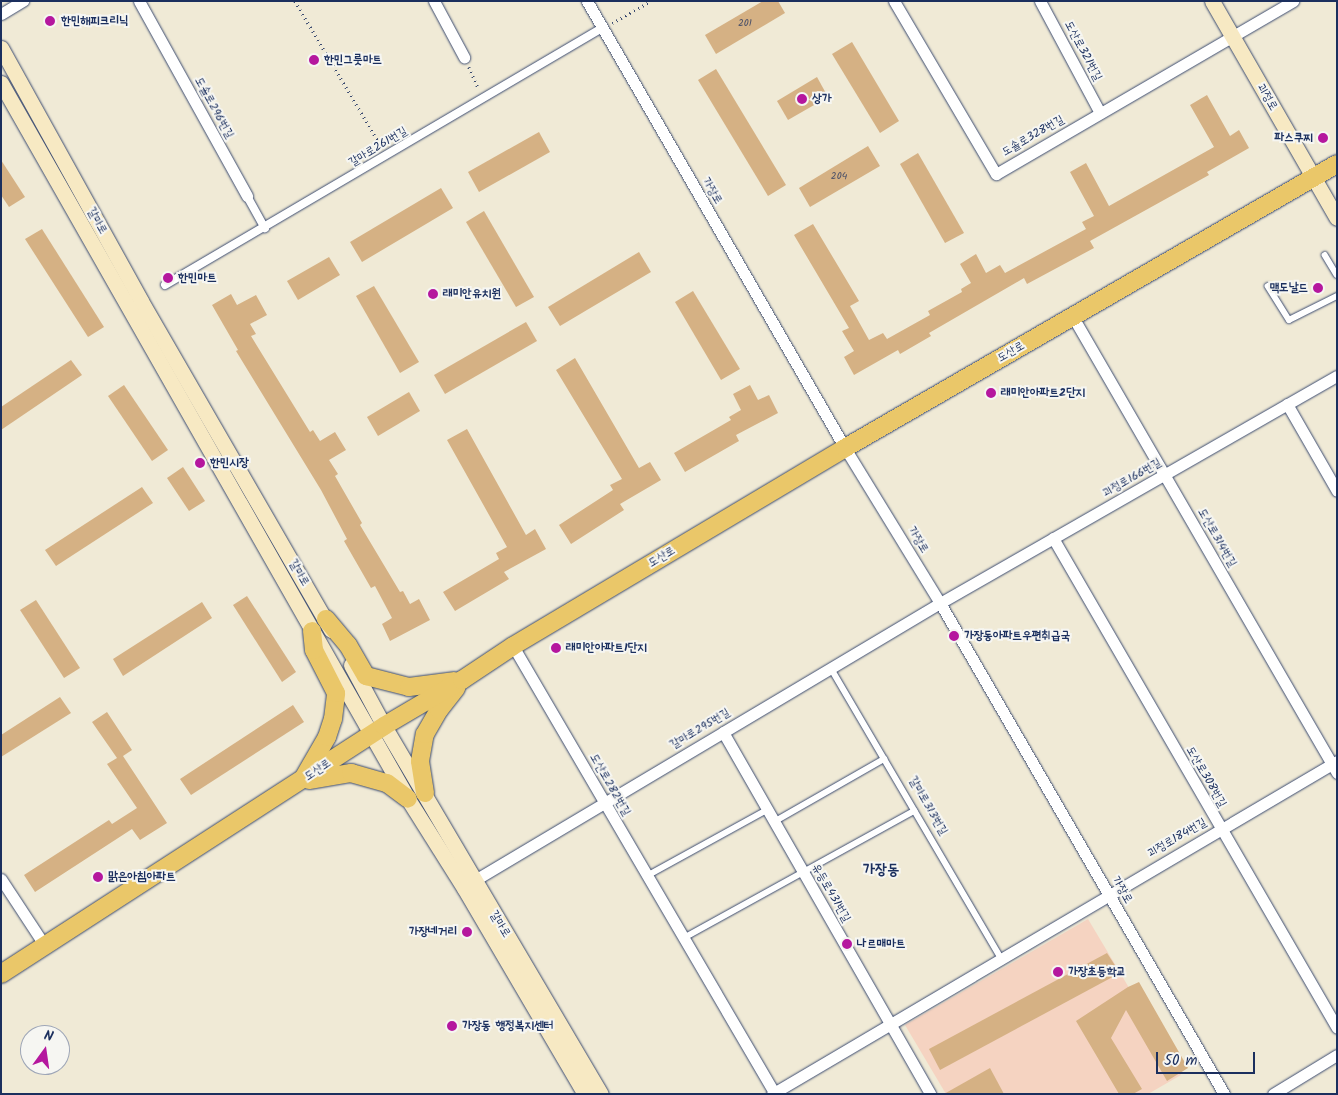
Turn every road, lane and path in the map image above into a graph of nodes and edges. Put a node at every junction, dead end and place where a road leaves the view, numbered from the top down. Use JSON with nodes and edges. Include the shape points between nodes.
{"nodes":[{"id":1,"x":23,"y":1,"type":"edge"},
{"id":2,"x":139,"y":1,"type":"edge"},
{"id":3,"x":295,"y":1,"type":"edge"},
{"id":4,"x":434,"y":1,"type":"edge"},
{"id":5,"x":587,"y":1,"type":"edge"},
{"id":6,"x":651,"y":1,"type":"edge"},
{"id":7,"x":894,"y":1,"type":"edge"},
{"id":8,"x":1040,"y":1,"type":"edge"},
{"id":9,"x":1212,"y":1,"type":"edge"},
{"id":10,"x":1293,"y":1,"type":"edge"},
{"id":11,"x":1,"y":14,"type":"edge"},
{"id":12,"x":602,"y":28,"type":"junction"},
{"id":13,"x":1232,"y":37,"type":"junction"},
{"id":14,"x":1,"y":48,"type":"edge"},
{"id":15,"x":464,"y":57,"type":"joint"},
{"id":16,"x":1,"y":83,"type":"edge"},
{"id":17,"x":483,"y":98,"type":"junction"},
{"id":18,"x":1100,"y":113,"type":"junction"},
{"id":19,"x":386,"y":156,"type":"junction"},
{"id":20,"x":1337,"y":164,"type":"edge"},
{"id":21,"x":1313,"y":176,"type":"junction"},
{"id":22,"x":247,"y":196,"type":"joint"},
{"id":23,"x":1337,"y":218,"type":"edge"},
{"id":24,"x":265,"y":228,"type":"junction"},
{"id":25,"x":1325,"y":255,"type":"dead end"},
{"id":26,"x":1337,"y":275,"type":"edge"},
{"id":27,"x":165,"y":285,"type":"dead end"},
{"id":28,"x":1268,"y":286,"type":"dead end"},
{"id":29,"x":1337,"y":296,"type":"edge"},
{"id":30,"x":1073,"y":317,"type":"junction"},
{"id":31,"x":1337,"y":376,"type":"edge"},
{"id":32,"x":1287,"y":404,"type":"junction"},
{"id":33,"x":845,"y":448,"type":"junction"},
{"id":34,"x":1164,"y":475,"type":"junction"},
{"id":35,"x":1337,"y":491,"type":"edge"},
{"id":36,"x":1053,"y":538,"type":"junction"},
{"id":37,"x":940,"y":603,"type":"junction"},
{"id":38,"x":326,"y":619,"type":"junction"},
{"id":39,"x":312,"y":630,"type":"junction"},
{"id":40,"x":512,"y":646,"type":"junction"},
{"id":41,"x":831,"y":668,"type":"junction"},
{"id":42,"x":462,"y":680,"type":"junction"},
{"id":43,"x":378,"y":731,"type":"junction"},
{"id":44,"x":722,"y":732,"type":"junction"},
{"id":45,"x":884,"y":759,"type":"junction"},
{"id":46,"x":1335,"y":766,"type":"edge"},
{"id":47,"x":301,"y":782,"type":"junction"},
{"id":48,"x":425,"y":793,"type":"junction"},
{"id":49,"x":408,"y":799,"type":"junction"},
{"id":50,"x":604,"y":802,"type":"junction"},
{"id":51,"x":768,"y":810,"type":"junction"},
{"id":52,"x":914,"y":811,"type":"junction"},
{"id":53,"x":774,"y":822,"type":"junction"},
{"id":54,"x":1220,"y":829,"type":"junction"},
{"id":55,"x":803,"y":872,"type":"junction"},
{"id":56,"x":648,"y":876,"type":"junction"},
{"id":57,"x":1,"y":879,"type":"edge"},
{"id":58,"x":475,"y":880,"type":"junction"},
{"id":59,"x":1109,"y":894,"type":"junction"},
{"id":60,"x":684,"y":938,"type":"junction"},
{"id":61,"x":45,"y":946,"type":"junction"},
{"id":62,"x":1000,"y":958,"type":"junction"},
{"id":63,"x":1,"y":974,"type":"edge"},
{"id":64,"x":890,"y":1024,"type":"junction"},
{"id":65,"x":1337,"y":1028,"type":"edge"},
{"id":66,"x":1337,"y":1054,"type":"edge"},
{"id":67,"x":774,"y":1093,"type":"edge"},
{"id":68,"x":585,"y":1094,"type":"edge"},
{"id":69,"x":601,"y":1094,"type":"edge"},
{"id":70,"x":930,"y":1094,"type":"edge"},
{"id":71,"x":1224,"y":1094,"type":"edge"},
{"id":72,"x":1273,"y":1094,"type":"edge"}],
"edges":[{"from":1,"to":11,"type":"street"},
{"from":2,"to":22,"type":"street","name":"도솔로296번길"},
{"from":3,"to":19,"type":"path"},
{"from":4,"to":15,"type":"street"},
{"from":5,"to":12,"type":"street","name":"가장로"},
{"from":6,"to":12,"type":"path"},
{"from":7,"to":18,"type":"street","name":"도솔로328번길","via":[[996,174]]},
{"from":8,"to":18,"type":"street","name":"도산로321번길"},
{"from":9,"to":13,"type":"main road","name":"괴정로"},
{"from":10,"to":13,"type":"street","name":"도솔로328번길"},
{"from":12,"to":17,"type":"street","name":"갈마로261번길"},
{"from":12,"to":33,"type":"street","name":"가장로"},
{"from":13,"to":18,"type":"street","name":"도솔로328번길"},
{"from":13,"to":21,"type":"main road","name":"괴정로"},
{"from":14,"to":38,"type":"main road","name":"갈마로","via":[[141,301]]},
{"from":15,"to":17,"type":"path"},
{"from":16,"to":39,"type":"main road","name":"갈마로"},
{"from":17,"to":19,"type":"street","name":"갈마로261번길"},
{"from":19,"to":24,"type":"street","name":"갈마로261번길"},
{"from":20,"to":21,"type":"main road","name":"도산로"},
{"from":21,"to":23,"type":"main road","name":"괴정로"},
{"from":21,"to":30,"type":"main road","name":"도산로"},
{"from":22,"to":24,"type":"street","name":"도솔로296번길"},
{"from":24,"to":27,"type":"street","name":"갈마로261번길"},
{"from":25,"to":26,"type":"lane"},
{"from":28,"to":29,"type":"lane","via":[[1289,320]]},
{"from":30,"to":33,"type":"main road","name":"도산로"},
{"from":30,"to":34,"type":"street","name":"도산로314번길"},
{"from":31,"to":32,"type":"street","name":"괴정로166번길"},
{"from":32,"to":34,"type":"street","name":"괴정로166번길"},
{"from":32,"to":35,"type":"street"},
{"from":33,"to":37,"type":"street","name":"가장로"},
{"from":33,"to":40,"type":"main road","name":"도산로"},
{"from":34,"to":36,"type":"street","name":"괴정로166번길"},
{"from":34,"to":46,"type":"street","name":"도산로314번길"},
{"from":36,"to":37,"type":"street","name":"괴정로166번길"},
{"from":36,"to":54,"type":"street","name":"도산로308번길"},
{"from":37,"to":41,"type":"street","name":"갈마로295번길"},
{"from":37,"to":59,"type":"street","name":"가장로"},
{"from":38,"to":42,"type":"main road","via":[[348,644],[366,676],[409,687]]},
{"from":38,"to":43,"type":"main road","name":"갈마로"},
{"from":39,"to":43,"type":"main road","name":"갈마로"},
{"from":39,"to":47,"type":"main road","via":[[314,650],[336,693],[327,737]]},
{"from":40,"to":42,"type":"main road","name":"도산로"},
{"from":40,"to":50,"type":"street","name":"도산로282번길"},
{"from":41,"to":44,"type":"street","name":"갈마로295번길"},
{"from":41,"to":45,"type":"lane","name":"갈마로313번길"},
{"from":42,"to":43,"type":"main road","name":"도산로"},
{"from":42,"to":48,"type":"main road","via":[[425,734],[420,761]]},
{"from":43,"to":47,"type":"main road","name":"도산로"},
{"from":43,"to":48,"type":"main road","name":"갈마로"},
{"from":43,"to":49,"type":"main road","name":"갈마로"},
{"from":44,"to":50,"type":"street","name":"갈마로295번길"},
{"from":44,"to":51,"type":"street","name":"유등로431번길"},
{"from":45,"to":52,"type":"lane","name":"갈마로313번길"},
{"from":45,"to":53,"type":"lane"},
{"from":46,"to":54,"type":"street","name":"괴정로184번길"},
{"from":47,"to":49,"type":"main road","via":[[351,773],[387,783]]},
{"from":47,"to":61,"type":"main road","name":"도산로"},
{"from":48,"to":58,"type":"main road","name":"갈마로"},
{"from":49,"to":68,"type":"main road","name":"갈마로"},
{"from":50,"to":56,"type":"street","name":"도산로282번길"},
{"from":50,"to":58,"type":"street","name":"갈마로295번길"},
{"from":51,"to":53,"type":"street","name":"유등로431번길"},
{"from":51,"to":56,"type":"lane"},
{"from":52,"to":55,"type":"lane"},
{"from":52,"to":62,"type":"lane","name":"갈마로313번길"},
{"from":53,"to":55,"type":"street","name":"유등로431번길"},
{"from":54,"to":59,"type":"street","name":"괴정로184번길"},
{"from":54,"to":65,"type":"street","name":"도산로308번길"},
{"from":55,"to":60,"type":"lane"},
{"from":55,"to":64,"type":"street","name":"유등로431번길"},
{"from":56,"to":60,"type":"street","name":"도산로282번길"},
{"from":57,"to":61,"type":"street"},
{"from":58,"to":69,"type":"main road","name":"갈마로"},
{"from":59,"to":62,"type":"street"},
{"from":59,"to":71,"type":"street","name":"가장로"},
{"from":60,"to":67,"type":"street","name":"도산로282번길"},
{"from":61,"to":63,"type":"main road","name":"도산로"},
{"from":62,"to":64,"type":"street"},
{"from":64,"to":67,"type":"street"},
{"from":64,"to":70,"type":"street","name":"유등로431번길"},
{"from":66,"to":72,"type":"street"}]}
